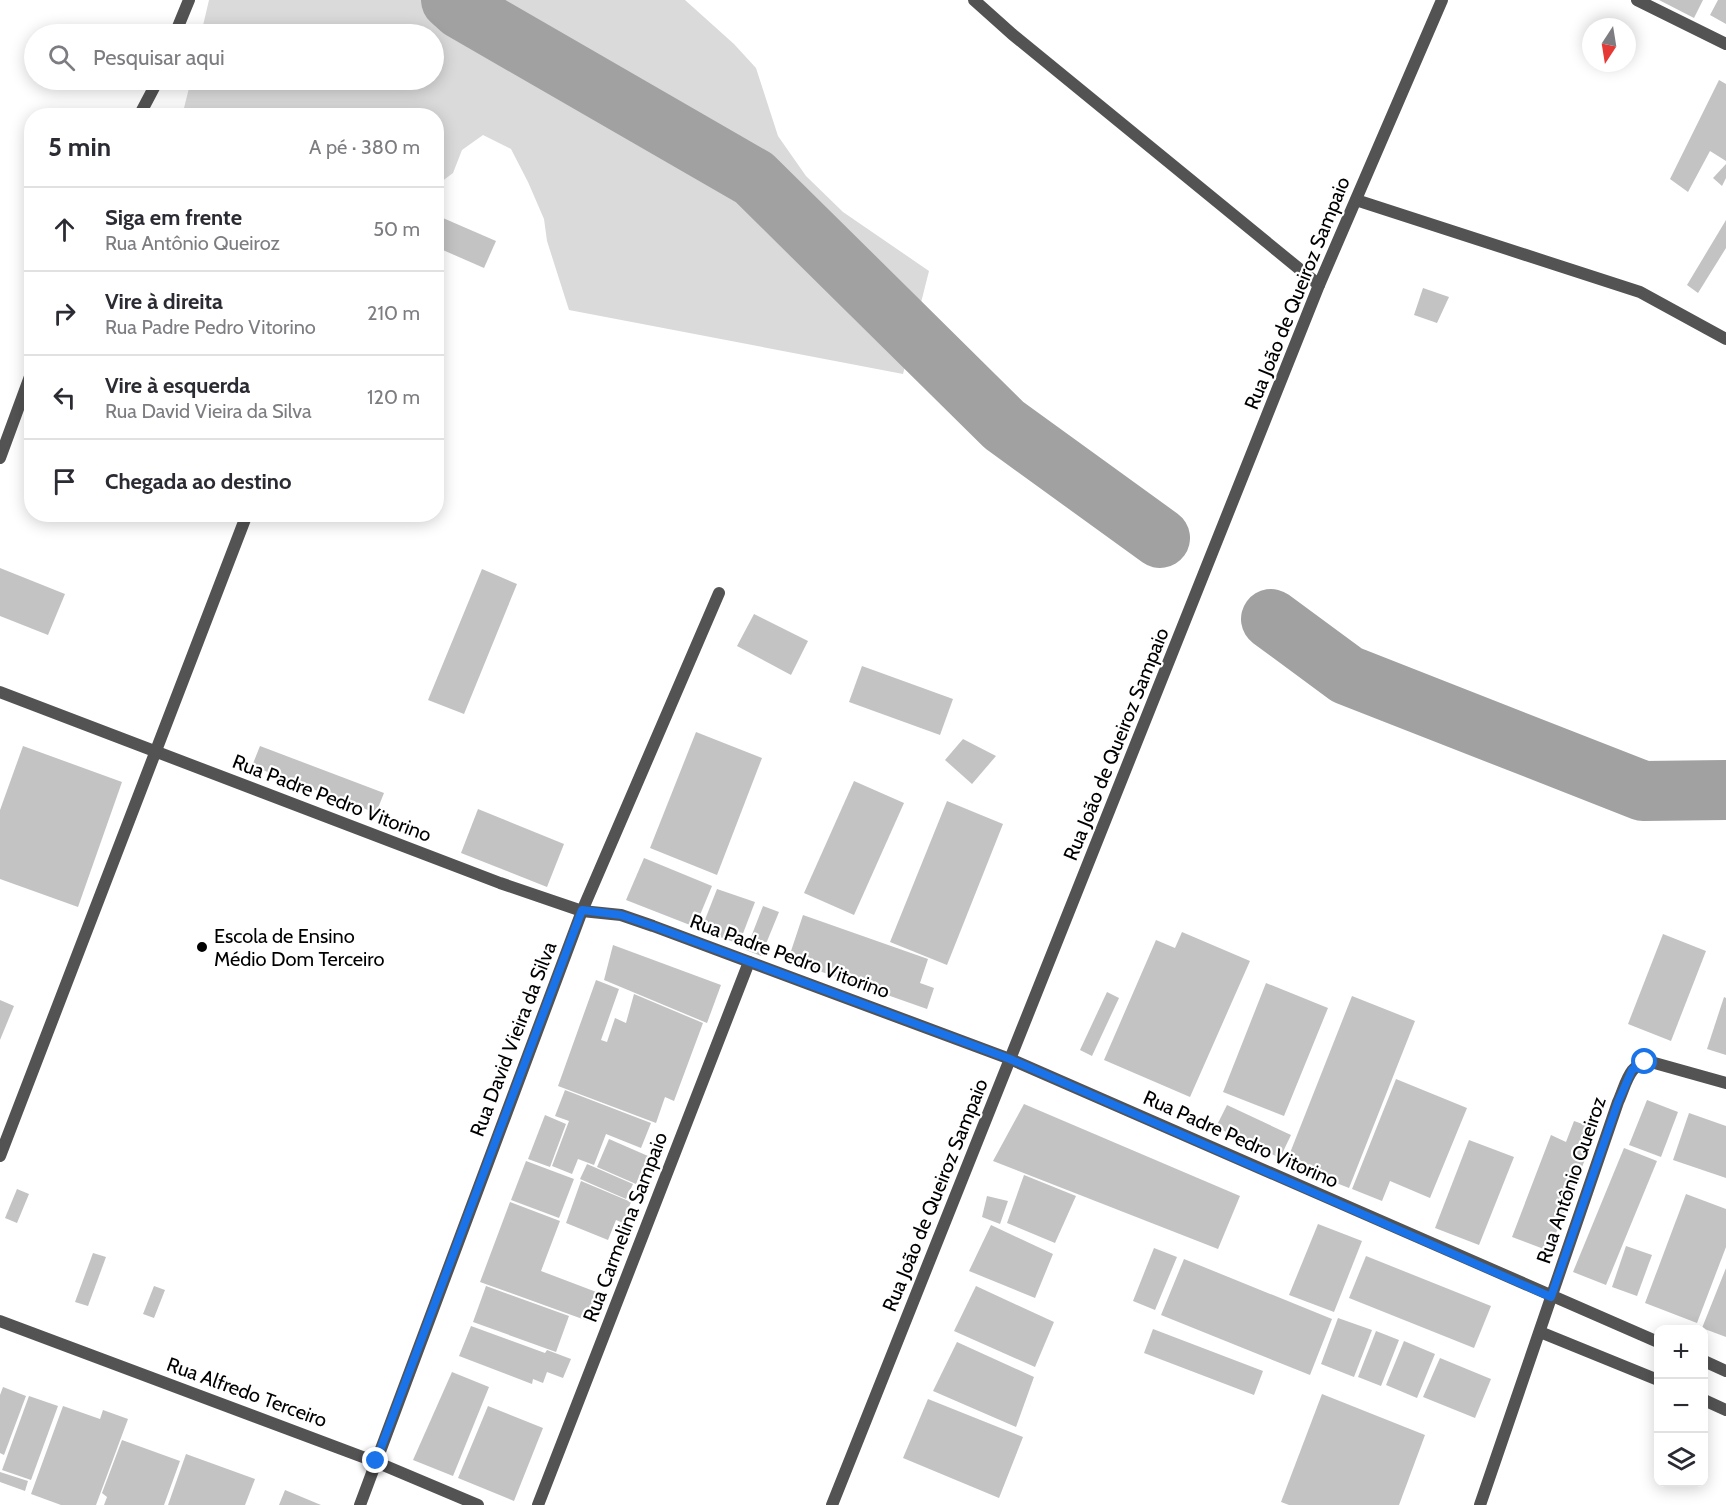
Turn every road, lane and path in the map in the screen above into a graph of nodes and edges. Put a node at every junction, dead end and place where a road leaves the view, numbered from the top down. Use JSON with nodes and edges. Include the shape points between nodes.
{"nodes":[{"id":1,"x":189,"y":0,"type":"edge"},
{"id":2,"x":974,"y":0,"type":"edge"},
{"id":3,"x":1442,"y":0,"type":"edge"},
{"id":4,"x":1636,"y":0,"type":"edge"},
{"id":5,"x":179,"y":24,"type":"edge"},
{"id":6,"x":1726,"y":44,"type":"edge"},
{"id":7,"x":153,"y":90,"type":"edge"},
{"id":8,"x":143,"y":108,"type":"edge"},
{"id":9,"x":1356,"y":200,"type":"junction"},
{"id":10,"x":1319,"y":285,"type":"junction"},
{"id":11,"x":1726,"y":339,"type":"edge"},
{"id":12,"x":24,"y":393,"type":"edge"},
{"id":13,"x":0,"y":458,"type":"edge"},
{"id":14,"x":244,"y":522,"type":"edge"},
{"id":15,"x":719,"y":593,"type":"dead end"},
{"id":16,"x":0,"y":692,"type":"edge"},
{"id":17,"x":157,"y":751,"type":"junction"},
{"id":18,"x":582,"y":910,"type":"junction"},
{"id":19,"x":749,"y":962,"type":"junction"},
{"id":20,"x":1010,"y":1059,"type":"junction"},
{"id":21,"x":1726,"y":1083,"type":"edge"},
{"id":22,"x":0,"y":1156,"type":"edge"},
{"id":23,"x":1551,"y":1297,"type":"junction"},
{"id":24,"x":0,"y":1321,"type":"edge"},
{"id":25,"x":1540,"y":1332,"type":"junction"},
{"id":26,"x":1654,"y":1340,"type":"edge"},
{"id":27,"x":1708,"y":1363,"type":"edge"},
{"id":28,"x":1726,"y":1371,"type":"edge"},
{"id":29,"x":1657,"y":1379,"type":"edge"},
{"id":30,"x":1708,"y":1402,"type":"edge"},
{"id":31,"x":1726,"y":1410,"type":"edge"},
{"id":32,"x":376,"y":1461,"type":"junction"},
{"id":33,"x":360,"y":1505,"type":"edge"},
{"id":34,"x":478,"y":1505,"type":"edge"},
{"id":35,"x":538,"y":1505,"type":"edge"},
{"id":36,"x":832,"y":1505,"type":"edge"},
{"id":37,"x":1480,"y":1505,"type":"edge"}],
"edges":[{"from":1,"to":5,"type":"street"},
{"from":2,"to":10,"type":"street"},
{"from":3,"to":9,"type":"street","name":"Rua João de Queiroz Sampaio"},
{"from":4,"to":6,"type":"street"},
{"from":7,"to":8,"type":"street"},
{"from":9,"to":10,"type":"street","name":"Rua João de Queiroz Sampaio"},
{"from":9,"to":11,"type":"street","via":[[1640,292]]},
{"from":10,"to":20,"type":"street","name":"Rua João de Queiroz Sampaio"},
{"from":12,"to":13,"type":"street"},
{"from":14,"to":17,"type":"street"},
{"from":15,"to":18,"type":"street","name":"Rua David Vieira da Silva"},
{"from":16,"to":17,"type":"street","name":"Rua Padre Pedro Vitorino"},
{"from":17,"to":18,"type":"street","name":"Rua Padre Pedro Vitorino","via":[[500,884]]},
{"from":17,"to":22,"type":"street"},
{"from":18,"to":19,"type":"street","name":"Rua Padre Pedro Vitorino","via":[[632,919]]},
{"from":18,"to":32,"type":"street","name":"Rua David Vieira da Silva"},
{"from":19,"to":20,"type":"street","name":"Rua Padre Pedro Vitorino"},
{"from":19,"to":35,"type":"street","name":"Rua Carmelina Sampaio"},
{"from":20,"to":23,"type":"street","name":"Rua Padre Pedro Vitorino"},
{"from":20,"to":36,"type":"street","name":"Rua João de Queiroz Sampaio"},
{"from":21,"to":23,"type":"street","name":"Rua Antônio Queiroz","via":[[1651,1062],[1638,1064],[1632,1070]]},
{"from":23,"to":25,"type":"street","name":"Rua Antônio Queiroz"},
{"from":23,"to":26,"type":"street","name":"Rua Padre Pedro Vitorino"},
{"from":24,"to":32,"type":"street","name":"Rua Alfredo Terceiro"},
{"from":25,"to":29,"type":"street"},
{"from":25,"to":37,"type":"street","name":"Rua Antônio Queiroz"},
{"from":27,"to":28,"type":"street"},
{"from":30,"to":31,"type":"street"},
{"from":32,"to":33,"type":"street","name":"Rua David Vieira da Silva"},
{"from":32,"to":34,"type":"street","name":"Rua Alfredo Terceiro"}]}
